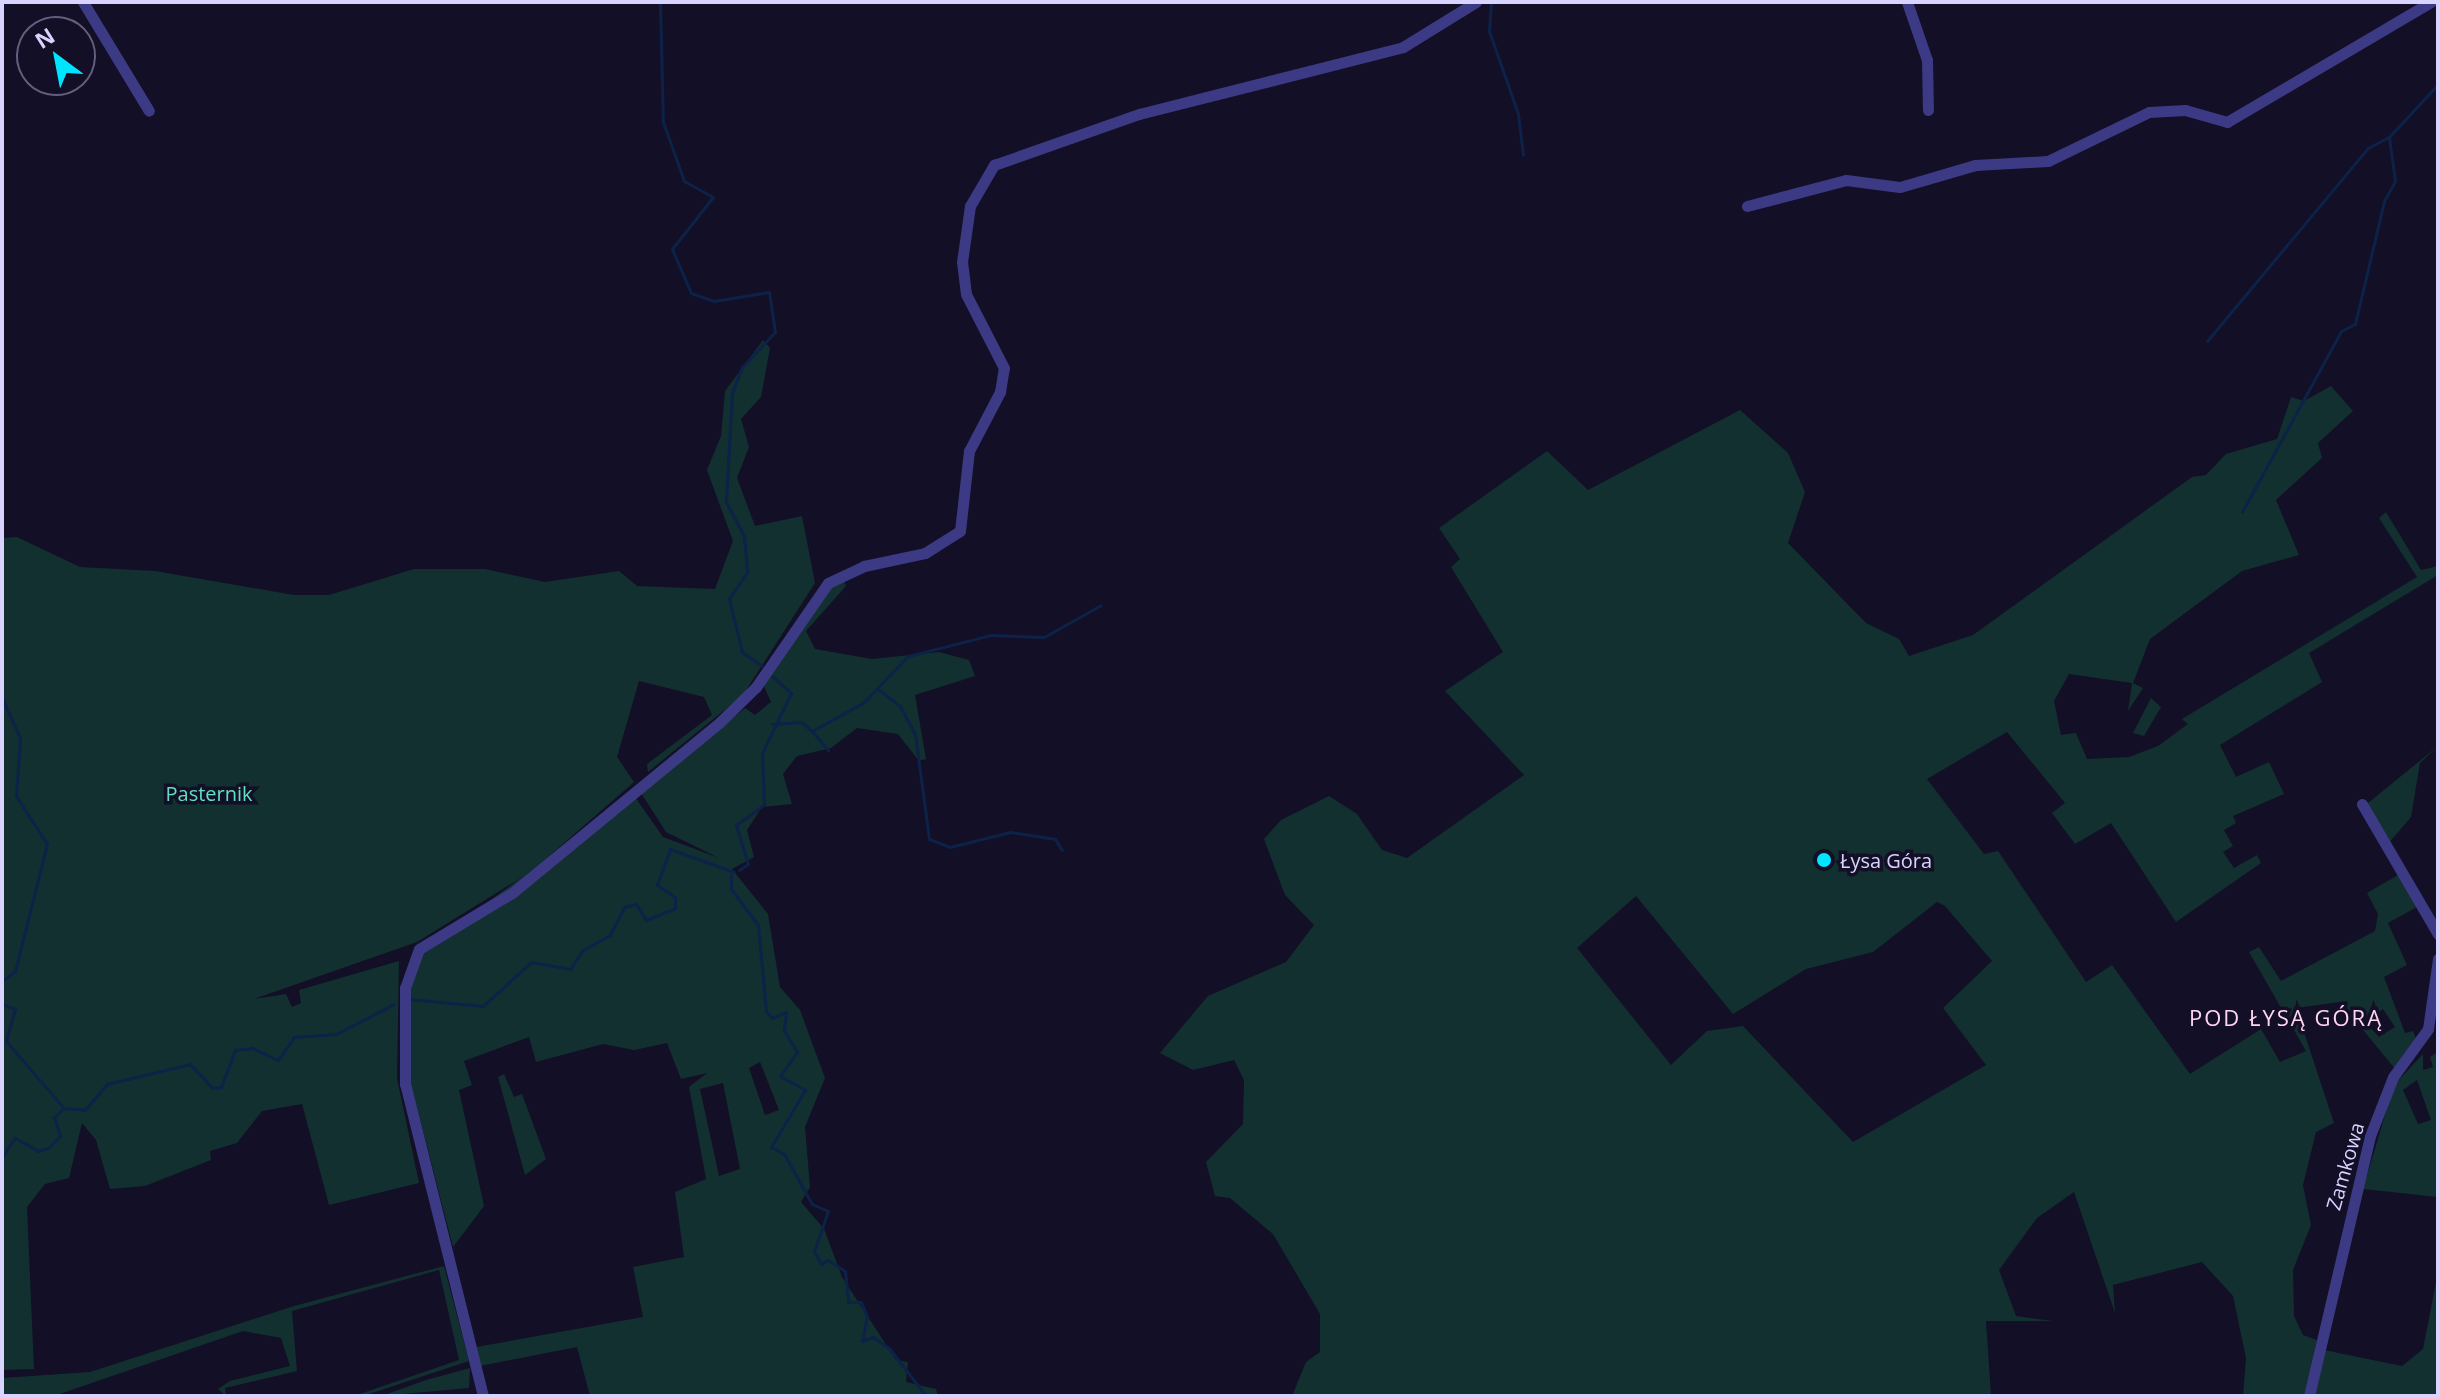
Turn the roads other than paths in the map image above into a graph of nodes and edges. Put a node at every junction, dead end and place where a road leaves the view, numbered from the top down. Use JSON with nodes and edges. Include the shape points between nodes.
{"nodes":[{"id":1,"x":83,"y":2,"type":"edge"},
{"id":2,"x":1476,"y":2,"type":"edge"},
{"id":3,"x":1907,"y":2,"type":"edge"},
{"id":4,"x":2431,"y":2,"type":"edge"},
{"id":5,"x":1928,"y":110,"type":"dead end"},
{"id":6,"x":149,"y":111,"type":"dead end"},
{"id":7,"x":1747,"y":206,"type":"dead end"},
{"id":8,"x":2362,"y":804,"type":"dead end"},
{"id":9,"x":2438,"y":934,"type":"edge"},
{"id":10,"x":2438,"y":959,"type":"edge"},
{"id":11,"x":483,"y":1396,"type":"edge"},
{"id":12,"x":2309,"y":1396,"type":"edge"}],
"edges":[{"from":1,"to":6,"type":"street"},
{"from":2,"to":11,"type":"street","via":[[1403,47],[1139,114],[994,165],[970,206],[962,262],[966,294],[1004,368],[1000,392],[969,451],[960,531],[925,553],[856,568],[828,583],[756,687],[720,722],[512,893],[419,949],[405,988],[405,1084]]},
{"from":3,"to":5,"type":"street","via":[[1927,60]]},
{"from":4,"to":7,"type":"street","via":[[2227,122],[2213,114],[2149,112],[2048,161],[1975,165],[1900,187],[1846,180]]},
{"from":8,"to":9,"type":"street"},
{"from":10,"to":12,"type":"street","name":"Zamkowa","via":[[2428,1029],[2393,1077],[2370,1136]]}]}
